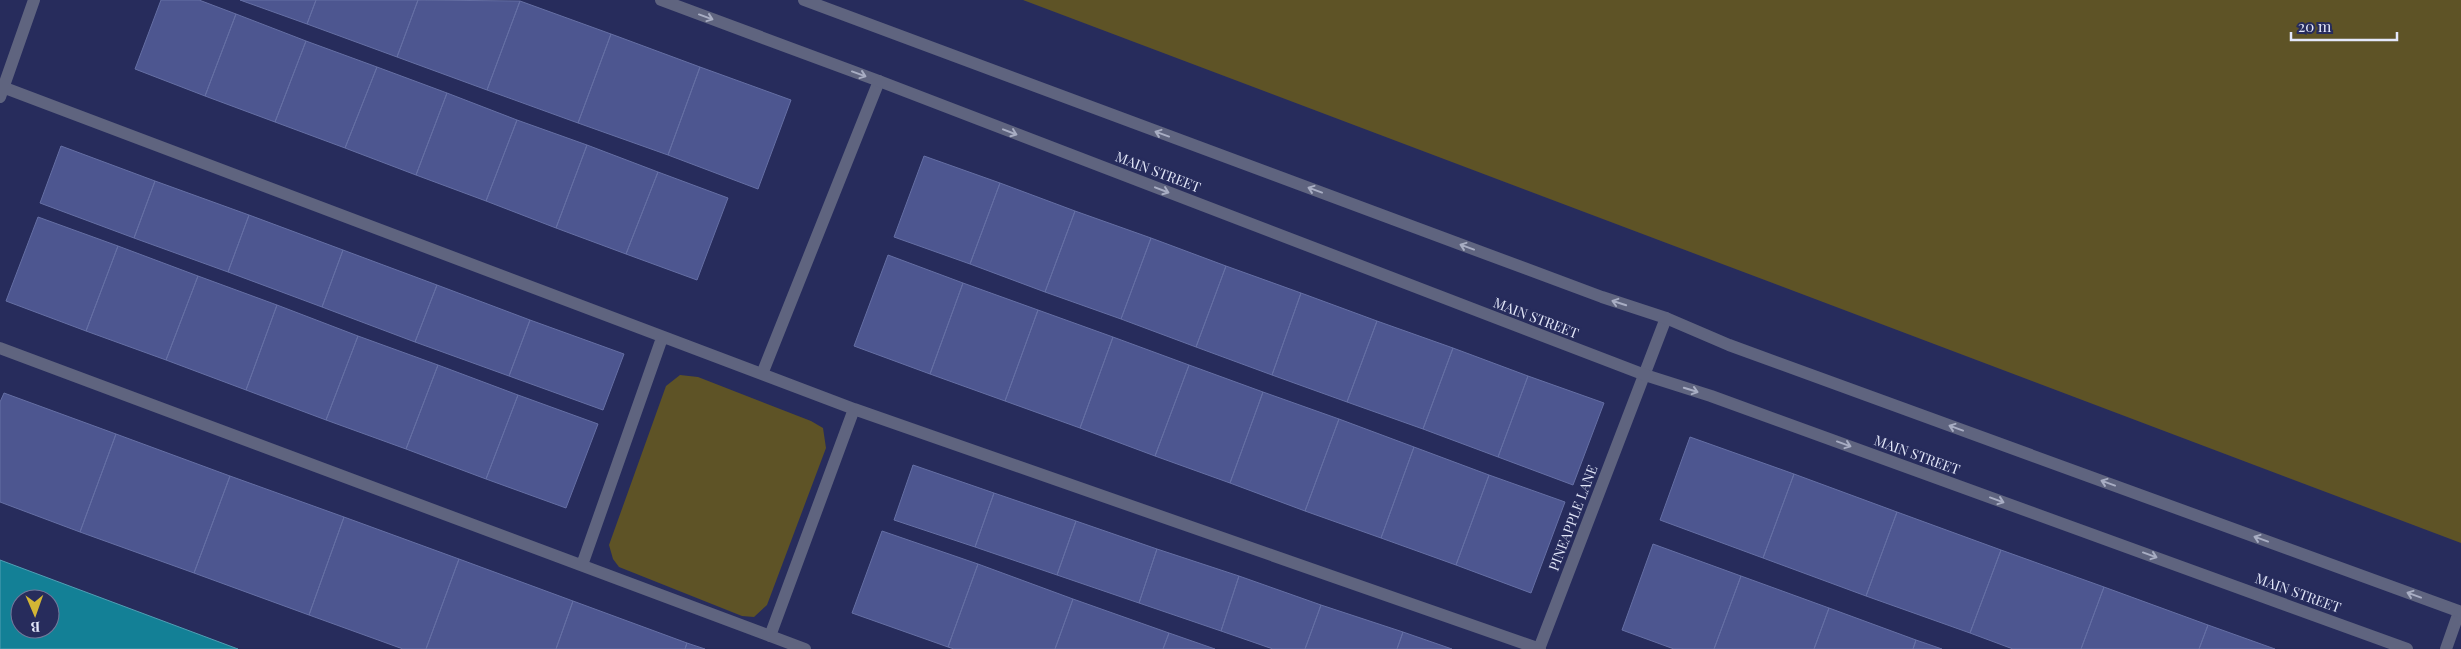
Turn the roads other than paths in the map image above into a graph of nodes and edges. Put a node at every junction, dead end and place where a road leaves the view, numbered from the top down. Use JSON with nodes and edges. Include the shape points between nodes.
{"nodes":[{"id":1,"x":34,"y":0,"type":"edge"},
{"id":2,"x":661,"y":0,"type":"edge"},
{"id":3,"x":804,"y":0,"type":"edge"},
{"id":4,"x":879,"y":81,"type":"junction"},
{"id":5,"x":1,"y":90,"type":"edge"},
{"id":6,"x":1666,"y":318,"type":"junction"},
{"id":7,"x":662,"y":338,"type":"junction"},
{"id":8,"x":0,"y":348,"type":"edge"},
{"id":9,"x":762,"y":374,"type":"junction"},
{"id":10,"x":1645,"y":375,"type":"junction"},
{"id":11,"x":854,"y":409,"type":"junction"},
{"id":12,"x":582,"y":565,"type":"junction"},
{"id":13,"x":2460,"y":612,"type":"edge"},
{"id":14,"x":770,"y":636,"type":"junction"},
{"id":15,"x":804,"y":649,"type":"edge"},
{"id":16,"x":1539,"y":649,"type":"edge"},
{"id":17,"x":2407,"y":649,"type":"edge"},
{"id":18,"x":2446,"y":649,"type":"edge"}],
"edges":[{"from":1,"to":5,"type":"street"},
{"from":2,"to":4,"type":"street","name":"MAIN STREET","one_way":true},
{"from":6,"to":3,"type":"street","one_way":true},
{"from":4,"to":9,"type":"street"},
{"from":4,"to":10,"type":"street","name":"MAIN STREET","one_way":true},
{"from":5,"to":7,"type":"street"},
{"from":6,"to":10,"type":"street","name":"PINEAPPLE LANE"},
{"from":13,"to":6,"type":"street","one_way":true,"via":[[1738,348]]},
{"from":7,"to":9,"type":"street"},
{"from":7,"to":12,"type":"street"},
{"from":8,"to":12,"type":"street"},
{"from":9,"to":11,"type":"street"},
{"from":10,"to":16,"type":"street","name":"PINEAPPLE LANE"},
{"from":10,"to":17,"type":"street","name":"MAIN STREET","one_way":true,"via":[[1711,396]]},
{"from":11,"to":14,"type":"street"},
{"from":11,"to":16,"type":"street"},
{"from":12,"to":14,"type":"street"},
{"from":13,"to":18,"type":"street"},
{"from":14,"to":15,"type":"street"}]}
